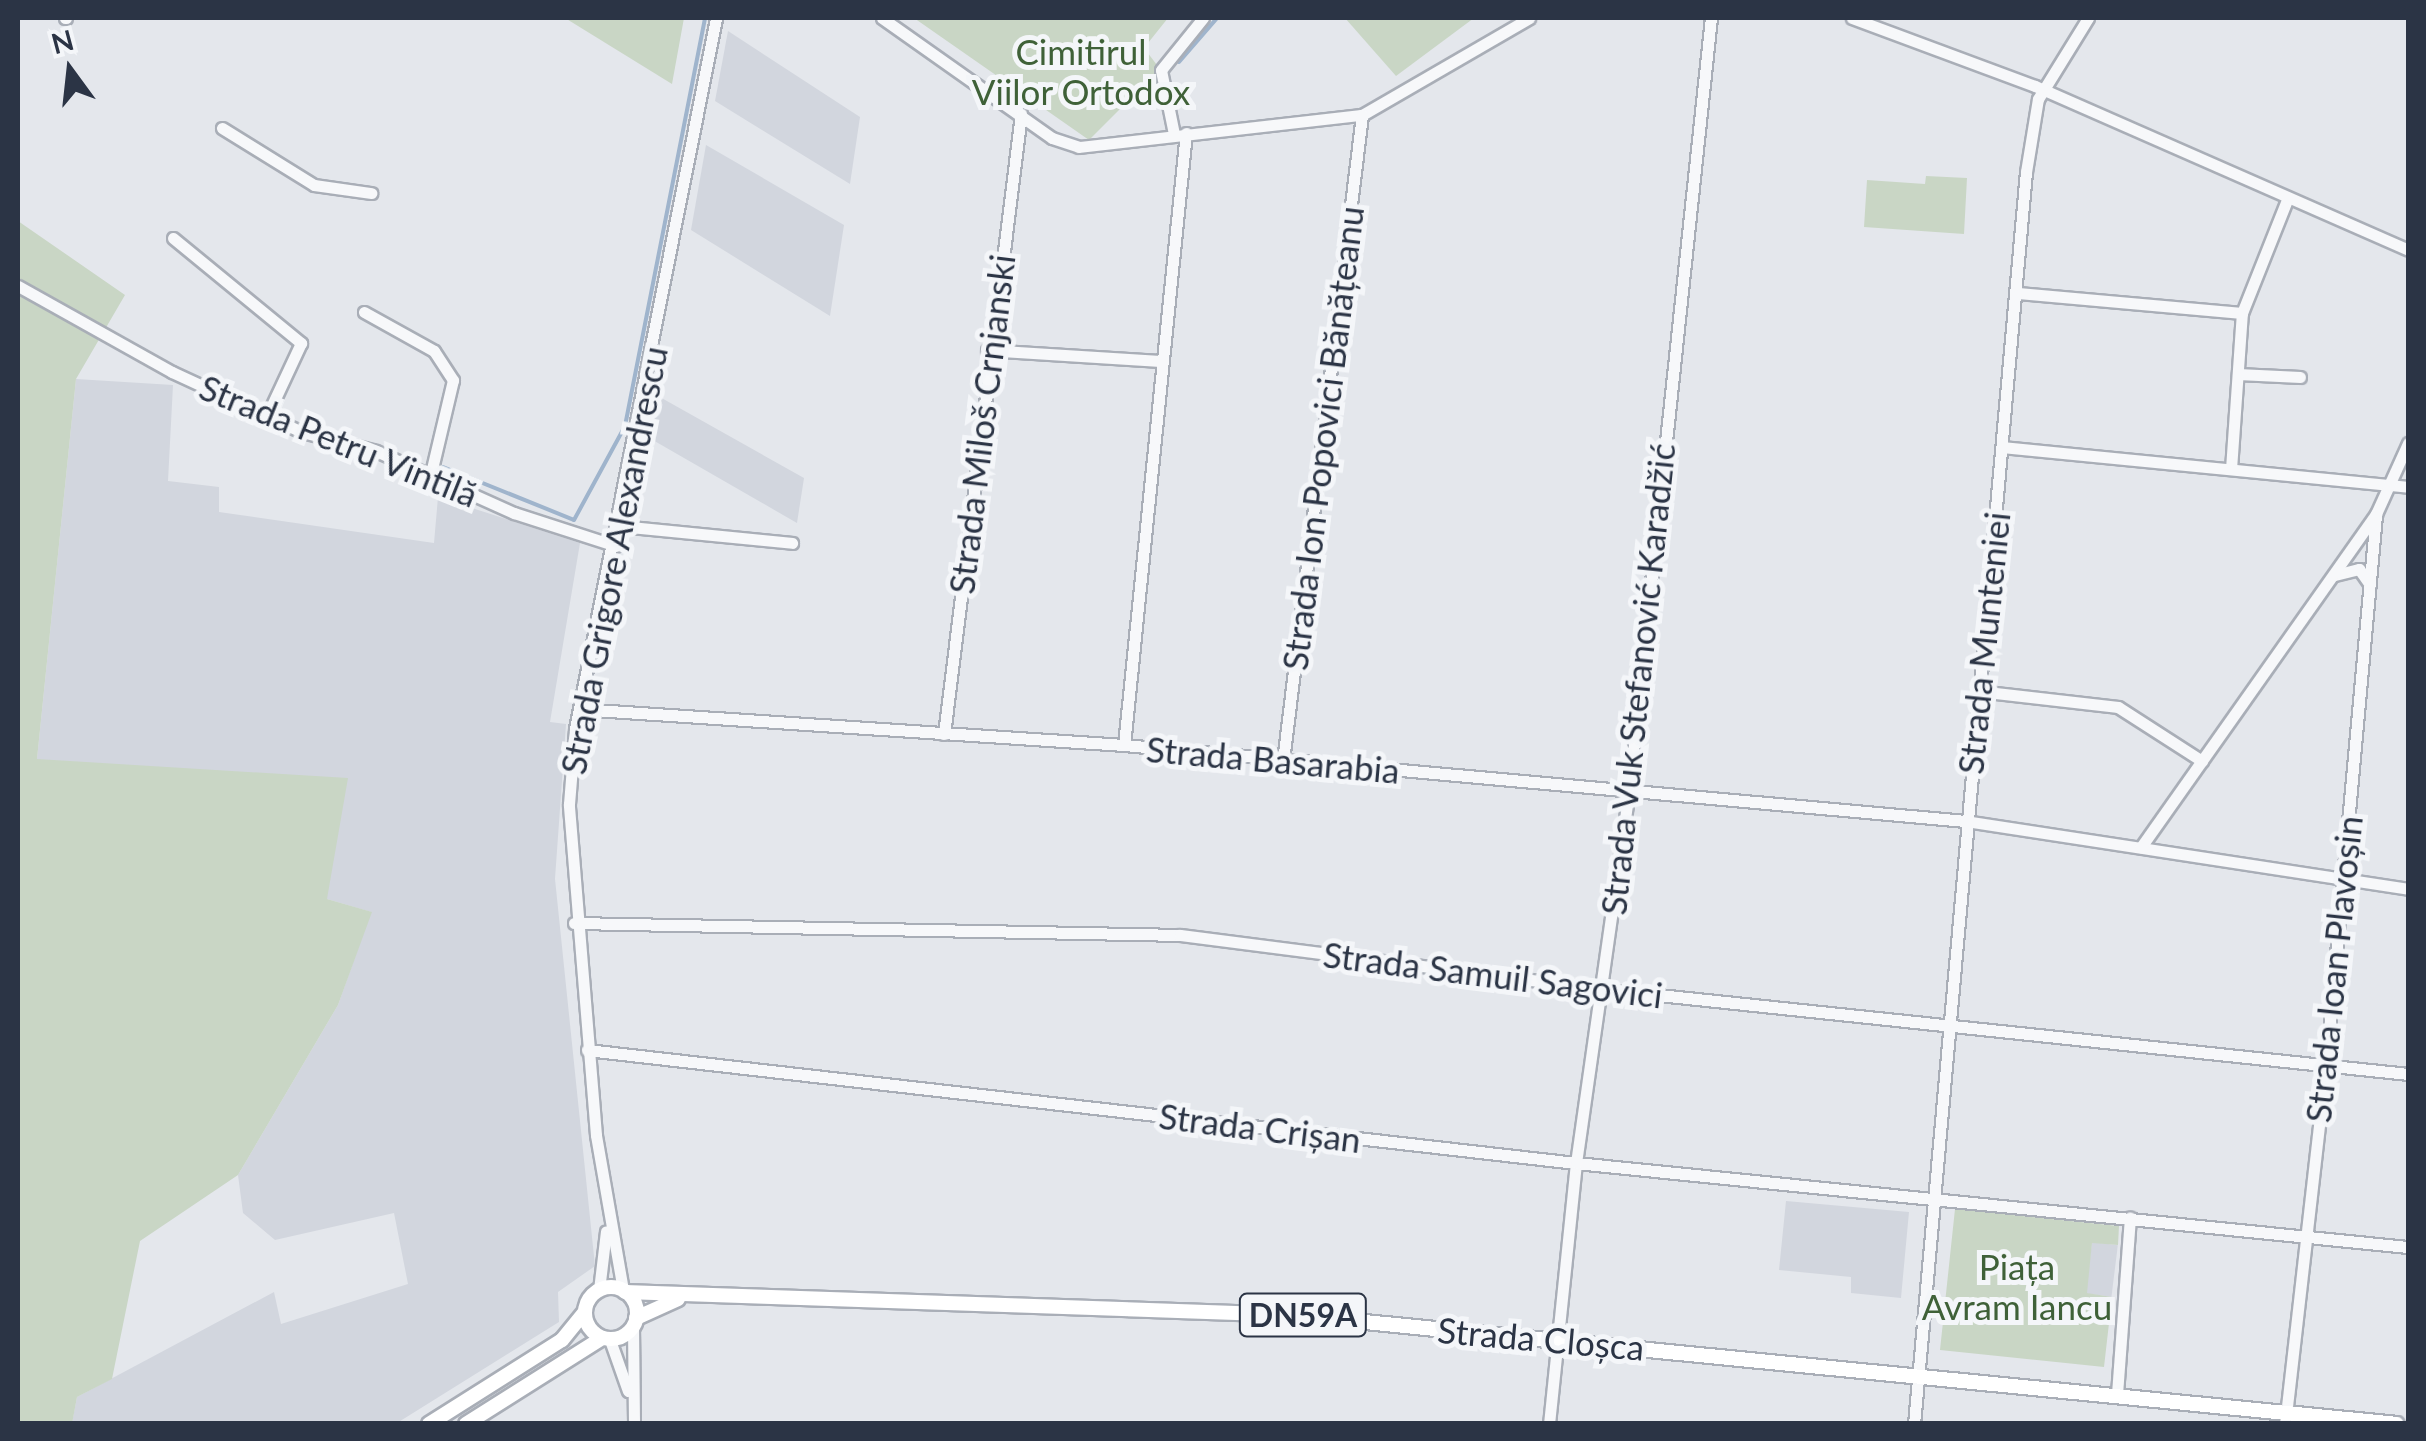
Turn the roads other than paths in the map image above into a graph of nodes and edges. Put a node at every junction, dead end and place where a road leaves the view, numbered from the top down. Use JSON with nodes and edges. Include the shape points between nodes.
{"nodes":[{"id":1,"x":716,"y":18,"type":"edge"},
{"id":2,"x":882,"y":18,"type":"edge"},
{"id":3,"x":1202,"y":18,"type":"edge"},
{"id":4,"x":1529,"y":18,"type":"edge"},
{"id":5,"x":1711,"y":18,"type":"edge"},
{"id":6,"x":1852,"y":18,"type":"edge"},
{"id":7,"x":2088,"y":18,"type":"edge"},
{"id":8,"x":2045,"y":92,"type":"junction"},
{"id":9,"x":1021,"y":114,"type":"junction"},
{"id":10,"x":1362,"y":115,"type":"junction"},
{"id":11,"x":222,"y":128,"type":"dead end"},
{"id":12,"x":1180,"y":134,"type":"junction"},
{"id":13,"x":371,"y":193,"type":"dead end"},
{"id":14,"x":2287,"y":200,"type":"junction"},
{"id":15,"x":173,"y":238,"type":"dead end"},
{"id":16,"x":2408,"y":250,"type":"edge"},
{"id":17,"x":18,"y":286,"type":"edge"},
{"id":18,"x":2018,"y":293,"type":"junction"},
{"id":19,"x":364,"y":312,"type":"dead end"},
{"id":20,"x":2242,"y":313,"type":"junction"},
{"id":21,"x":988,"y":350,"type":"junction"},
{"id":22,"x":1164,"y":361,"type":"junction"},
{"id":23,"x":2238,"y":374,"type":"junction"},
{"id":24,"x":2300,"y":377,"type":"dead end"},
{"id":25,"x":267,"y":416,"type":"junction"},
{"id":26,"x":2408,"y":442,"type":"edge"},
{"id":27,"x":2002,"y":447,"type":"junction"},
{"id":28,"x":2230,"y":469,"type":"junction"},
{"id":29,"x":430,"y":477,"type":"junction"},
{"id":30,"x":2391,"y":484,"type":"junction"},
{"id":31,"x":2408,"y":487,"type":"edge"},
{"id":32,"x":2376,"y":514,"type":"junction"},
{"id":33,"x":620,"y":526,"type":"junction"},
{"id":34,"x":792,"y":543,"type":"dead end"},
{"id":35,"x":616,"y":546,"type":"junction"},
{"id":36,"x":2335,"y":575,"type":"junction"},
{"id":37,"x":2370,"y":586,"type":"junction"},
{"id":38,"x":1978,"y":692,"type":"junction"},
{"id":39,"x":580,"y":708,"type":"junction"},
{"id":40,"x":944,"y":734,"type":"junction"},
{"id":41,"x":1124,"y":746,"type":"junction"},
{"id":42,"x":1283,"y":761,"type":"junction"},
{"id":43,"x":2202,"y":761,"type":"junction"},
{"id":44,"x":1629,"y":790,"type":"junction"},
{"id":45,"x":1965,"y":821,"type":"junction"},
{"id":46,"x":2141,"y":847,"type":"junction"},
{"id":47,"x":2342,"y":878,"type":"junction"},
{"id":48,"x":2408,"y":889,"type":"edge"},
{"id":49,"x":574,"y":923,"type":"junction"},
{"id":50,"x":1602,"y":989,"type":"junction"},
{"id":51,"x":1949,"y":1024,"type":"junction"},
{"id":52,"x":586,"y":1050,"type":"junction"},
{"id":53,"x":2326,"y":1065,"type":"junction"},
{"id":54,"x":2408,"y":1074,"type":"edge"},
{"id":55,"x":1576,"y":1163,"type":"junction"},
{"id":56,"x":1934,"y":1198,"type":"junction"},
{"id":57,"x":2130,"y":1218,"type":"junction"},
{"id":58,"x":607,"y":1227,"type":"junction"},
{"id":59,"x":2304,"y":1236,"type":"junction"},
{"id":60,"x":2408,"y":1247,"type":"edge"},
{"id":61,"x":600,"y":1290,"type":"junction"},
{"id":62,"x":624,"y":1291,"type":"junction"},
{"id":63,"x":683,"y":1297,"type":"junction"},
{"id":64,"x":584,"y":1313,"type":"junction"},
{"id":65,"x":635,"y":1323,"type":"junction"},
{"id":66,"x":606,"y":1339,"type":"junction"},
{"id":67,"x":1559,"y":1339,"type":"junction"},
{"id":68,"x":1920,"y":1374,"type":"junction"},
{"id":69,"x":2117,"y":1394,"type":"junction"},
{"id":70,"x":631,"y":1400,"type":"junction"},
{"id":71,"x":2286,"y":1418,"type":"edge"},
{"id":72,"x":430,"y":1424,"type":"edge"},
{"id":73,"x":466,"y":1424,"type":"edge"},
{"id":74,"x":634,"y":1424,"type":"edge"},
{"id":75,"x":1549,"y":1424,"type":"edge"},
{"id":76,"x":1914,"y":1424,"type":"edge"},
{"id":77,"x":2397,"y":1424,"type":"edge"}],
"edges":[{"from":1,"to":33,"type":"street","name":"Strada Grigore Alexandrescu"},
{"from":2,"to":9,"type":"street"},
{"from":3,"to":12,"type":"street","via":[[1161,70]]},
{"from":4,"to":10,"type":"street"},
{"from":5,"to":44,"type":"street","name":"Strada Vuk Stefanović Karadžić"},
{"from":6,"to":8,"type":"street"},
{"from":7,"to":8,"type":"street","name":"Strada Munteniei"},
{"from":8,"to":14,"type":"street"},
{"from":8,"to":18,"type":"street","name":"Strada Munteniei","via":[[2038,99],[2026,172]]},
{"from":9,"to":12,"type":"street","via":[[1052,138],[1079,147]]},
{"from":9,"to":21,"type":"street","name":"Strada Miloš Crnjanski"},
{"from":10,"to":12,"type":"street"},
{"from":10,"to":42,"type":"street","name":"Strada Ion Popovici Bănățeanu"},
{"from":11,"to":13,"type":"street","via":[[314,184]]},
{"from":12,"to":22,"type":"street"},
{"from":14,"to":16,"type":"street"},
{"from":14,"to":20,"type":"street"},
{"from":15,"to":25,"type":"street","via":[[301,342]]},
{"from":17,"to":25,"type":"street","name":"Strada Petru Vintilă"},
{"from":18,"to":20,"type":"street"},
{"from":18,"to":27,"type":"street","name":"Strada Munteniei"},
{"from":19,"to":29,"type":"street","via":[[434,352],[453,380]]},
{"from":20,"to":23,"type":"street"},
{"from":21,"to":22,"type":"street"},
{"from":21,"to":40,"type":"street","name":"Strada Miloš Crnjanski"},
{"from":22,"to":41,"type":"street"},
{"from":23,"to":24,"type":"street"},
{"from":23,"to":28,"type":"street"},
{"from":25,"to":29,"type":"street","name":"Strada Petru Vintilă","via":[[376,451]]},
{"from":26,"to":30,"type":"street"},
{"from":27,"to":28,"type":"street"},
{"from":27,"to":38,"type":"street","name":"Strada Munteniei"},
{"from":28,"to":30,"type":"street"},
{"from":29,"to":35,"type":"street","name":"Strada Petru Vintilă"},
{"from":30,"to":31,"type":"street"},
{"from":30,"to":32,"type":"street"},
{"from":32,"to":36,"type":"street"},
{"from":32,"to":37,"type":"street","name":"Strada Ioan Plavoșin"},
{"from":33,"to":34,"type":"street"},
{"from":33,"to":35,"type":"street","name":"Strada Grigore Alexandrescu"},
{"from":35,"to":39,"type":"street","name":"Strada Grigore Alexandrescu"},
{"from":36,"to":37,"type":"street","via":[[2359,569]]},
{"from":36,"to":43,"type":"street"},
{"from":37,"to":47,"type":"street","name":"Strada Ioan Plavoșin"},
{"from":38,"to":43,"type":"street","via":[[2118,707]]},
{"from":38,"to":45,"type":"street","name":"Strada Munteniei"},
{"from":39,"to":40,"type":"street","name":"Strada Basarabia"},
{"from":39,"to":49,"type":"street","name":"Strada Grigore Alexandrescu","via":[[569,804]]},
{"from":40,"to":41,"type":"street","name":"Strada Basarabia"},
{"from":41,"to":42,"type":"street","name":"Strada Basarabia"},
{"from":42,"to":44,"type":"street","name":"Strada Basarabia"},
{"from":43,"to":46,"type":"street"},
{"from":44,"to":45,"type":"street","name":"Strada Basarabia"},
{"from":44,"to":50,"type":"street","name":"Strada Vuk Stefanović Karadžić"},
{"from":45,"to":46,"type":"street","name":"Strada Basarabia"},
{"from":45,"to":51,"type":"street","name":"Strada Munteniei"},
{"from":46,"to":47,"type":"street","name":"Strada Basarabia"},
{"from":47,"to":48,"type":"street","name":"Strada Basarabia"},
{"from":47,"to":53,"type":"street","name":"Strada Ioan Plavoșin"},
{"from":49,"to":50,"type":"street","name":"Strada Samuil Sagovici","via":[[1096,929]]},
{"from":49,"to":52,"type":"street","name":"Strada Grigore Alexandrescu"},
{"from":50,"to":51,"type":"street","name":"Strada Samuil Sagovici"},
{"from":50,"to":55,"type":"street","name":"Strada Vuk Stefanović Karadžić"},
{"from":51,"to":53,"type":"street","name":"Strada Samuil Sagovici"},
{"from":51,"to":56,"type":"street","name":"Strada Munteniei"},
{"from":52,"to":55,"type":"street","name":"Strada Crișan"},
{"from":52,"to":58,"type":"street","name":"Strada Grigore Alexandrescu"},
{"from":53,"to":54,"type":"street","name":"Strada Samuil Sagovici"},
{"from":53,"to":59,"type":"street","name":"Strada Ioan Plavoșin"},
{"from":55,"to":56,"type":"street","name":"Strada Crișan"},
{"from":55,"to":67,"type":"street","name":"Strada Vuk Stefanović Karadžić"},
{"from":56,"to":57,"type":"street"},
{"from":56,"to":68,"type":"street"},
{"from":57,"to":59,"type":"street"},
{"from":57,"to":69,"type":"street"},
{"from":58,"to":61,"type":"street","name":"Strada Grigore Alexandrescu"},
{"from":58,"to":62,"type":"street","name":"Strada Grigore Alexandrescu"},
{"from":59,"to":60,"type":"street"},
{"from":59,"to":71,"type":"street","name":"Strada Ioan Plavoșin"},
{"from":61,"to":62,"type":"main road","number":"DN59A"},
{"from":61,"to":64,"type":"main road"},
{"from":62,"to":63,"type":"main road","name":"Strada Cloșca","number":"DN59A"},
{"from":62,"to":65,"type":"main road"},
{"from":63,"to":65,"type":"main road","name":"Strada Cloșca","number":"DN59A"},
{"from":63,"to":67,"type":"main road","name":"Strada Cloșca","number":"DN59A","via":[[1294,1315]]},
{"from":64,"to":66,"type":"main road","via":[[590,1330]]},
{"from":64,"to":72,"type":"main road","via":[[562,1340]]},
{"from":65,"to":66,"type":"main road","number":"DN59A"},
{"from":65,"to":70,"type":"street"},
{"from":66,"to":70,"type":"street"},
{"from":66,"to":73,"type":"main road","number":"DN59A"},
{"from":67,"to":68,"type":"main road","name":"Strada Cloșca","number":"DN59A"},
{"from":67,"to":75,"type":"street","name":"Strada Vuk Stefanović Karadžić"},
{"from":68,"to":69,"type":"main road","name":"Strada Cloșca","number":"DN59A"},
{"from":68,"to":76,"type":"street"},
{"from":69,"to":71,"type":"main road","name":"Strada Cloșca","number":"DN59A"},
{"from":70,"to":74,"type":"street"},
{"from":71,"to":77,"type":"main road","name":"Strada Cloșca","number":"DN59A"}]}
